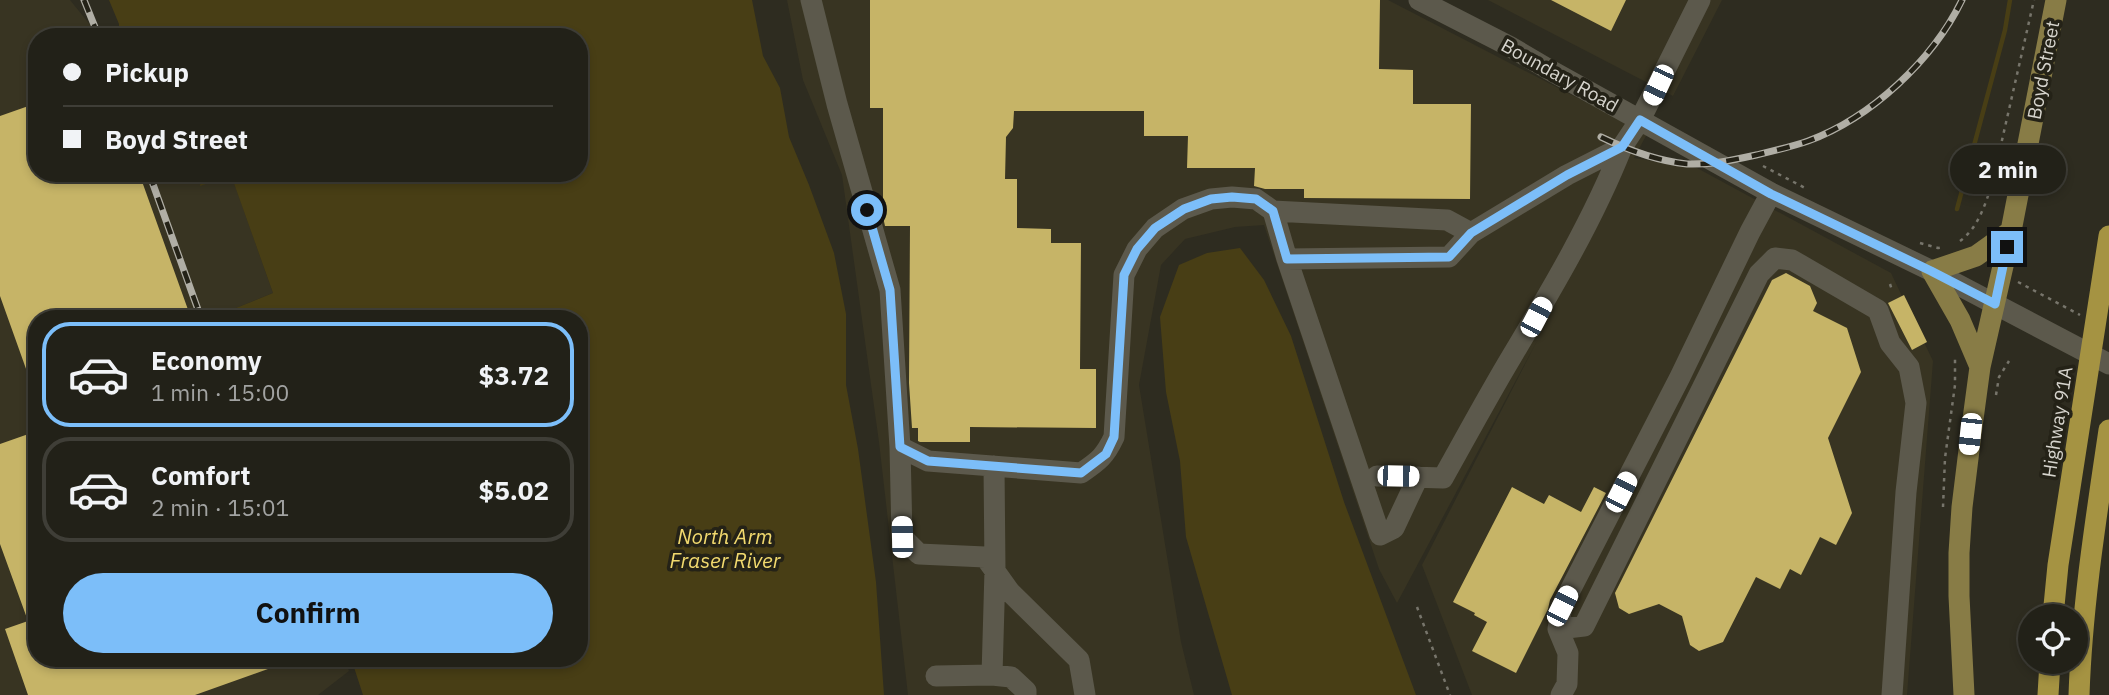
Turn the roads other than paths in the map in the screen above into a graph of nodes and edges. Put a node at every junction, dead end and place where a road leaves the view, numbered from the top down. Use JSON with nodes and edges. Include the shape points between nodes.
{"nodes":[{"id":1,"x":811,"y":0,"type":"edge"},
{"id":2,"x":1419,"y":0,"type":"edge"},
{"id":3,"x":1700,"y":0,"type":"edge"},
{"id":4,"x":2056,"y":0,"type":"edge"},
{"id":5,"x":1640,"y":120,"type":"junction"},
{"id":6,"x":1622,"y":147,"type":"junction"},
{"id":7,"x":1771,"y":194,"type":"junction"},
{"id":8,"x":1273,"y":211,"type":"junction"},
{"id":9,"x":2011,"y":231,"type":"junction"},
{"id":10,"x":1471,"y":233,"type":"junction"},
{"id":11,"x":2109,"y":236,"type":"edge"},
{"id":12,"x":1287,"y":259,"type":"junction"},
{"id":13,"x":1931,"y":271,"type":"junction"},
{"id":14,"x":1995,"y":304,"type":"junction"},
{"id":15,"x":2109,"y":364,"type":"edge"},
{"id":16,"x":1980,"y":366,"type":"junction"},
{"id":17,"x":2109,"y":430,"type":"edge"},
{"id":18,"x":900,"y":447,"type":"junction"},
{"id":19,"x":993,"y":466,"type":"junction"},
{"id":20,"x":1377,"y":476,"type":"dead end"},
{"id":21,"x":1418,"y":477,"type":"junction"},
{"id":22,"x":995,"y":570,"type":"junction"},
{"id":23,"x":2054,"y":604,"type":"edge"},
{"id":24,"x":1558,"y":629,"type":"junction"},
{"id":25,"x":2049,"y":674,"type":"edge"},
{"id":26,"x":992,"y":675,"type":"junction"},
{"id":27,"x":936,"y":676,"type":"dead end"},
{"id":28,"x":1026,"y":695,"type":"edge"},
{"id":29,"x":1085,"y":695,"type":"edge"},
{"id":30,"x":1561,"y":695,"type":"edge"},
{"id":31,"x":1892,"y":695,"type":"edge"},
{"id":32,"x":1964,"y":695,"type":"edge"},
{"id":33,"x":2048,"y":695,"type":"edge"},
{"id":34,"x":2079,"y":695,"type":"edge"}],
"edges":[{"from":1,"to":18,"type":"street","via":[[890,290]]},
{"from":2,"to":5,"type":"street","name":"Boundary Road"},
{"from":3,"to":5,"type":"street"},
{"from":4,"to":9,"type":"main road","name":"Boyd Street"},
{"from":5,"to":6,"type":"street"},
{"from":5,"to":7,"type":"street","name":"Boundary Road"},
{"from":6,"to":10,"type":"street"},
{"from":6,"to":21,"type":"street","via":[[1536,317],[1443,478]]},
{"from":7,"to":13,"type":"street","name":"Boundary Road"},
{"from":7,"to":24,"type":"street","via":[[1562,606]]},
{"from":8,"to":10,"type":"street","via":[[1447,220]]},
{"from":8,"to":12,"type":"street"},
{"from":8,"to":19,"type":"street","via":[[1256,199],[1211,199],[1184,209],[1155,228],[1137,249],[1124,275],[1114,437],[1106,454],[1081,473]]},
{"from":9,"to":13,"type":"main road","via":[[1976,256]]},
{"from":9,"to":14,"type":"main road","name":"Boyd Street"},
{"from":10,"to":12,"type":"street","via":[[1449,257]]},
{"from":11,"to":23,"type":"highway","name":"Highway 91A"},
{"from":12,"to":21,"type":"street","via":[[1380,535],[1394,528]]},
{"from":13,"to":14,"type":"street","name":"Boundary Road"},
{"from":13,"to":16,"type":"main road","via":[[1961,320]]},
{"from":14,"to":15,"type":"street","name":"Boundary Road"},
{"from":14,"to":16,"type":"main road","name":"Boyd Street"},
{"from":16,"to":32,"type":"main road","name":"Boyd Street","via":[[1959,553]]},
{"from":17,"to":34,"type":"highway","via":[[2090,557]]},
{"from":18,"to":19,"type":"street","via":[[928,461]]},
{"from":18,"to":22,"type":"street","via":[[902,537],[919,554],[985,557]]},
{"from":19,"to":22,"type":"street"},
{"from":20,"to":21,"type":"street"},
{"from":22,"to":26,"type":"street"},
{"from":22,"to":29,"type":"street","via":[[1010,592],[1079,660]]},
{"from":24,"to":30,"type":"street","via":[[1568,653],[1567,684]]},
{"from":24,"to":31,"type":"street","via":[[1584,626],[1759,274],[1775,258],[1792,261],[1878,310],[1890,343],[1909,367],[1916,403]]},
{"from":25,"to":33,"type":"highway"},
{"from":26,"to":27,"type":"street"},
{"from":26,"to":28,"type":"street","via":[[1011,677]]}]}
